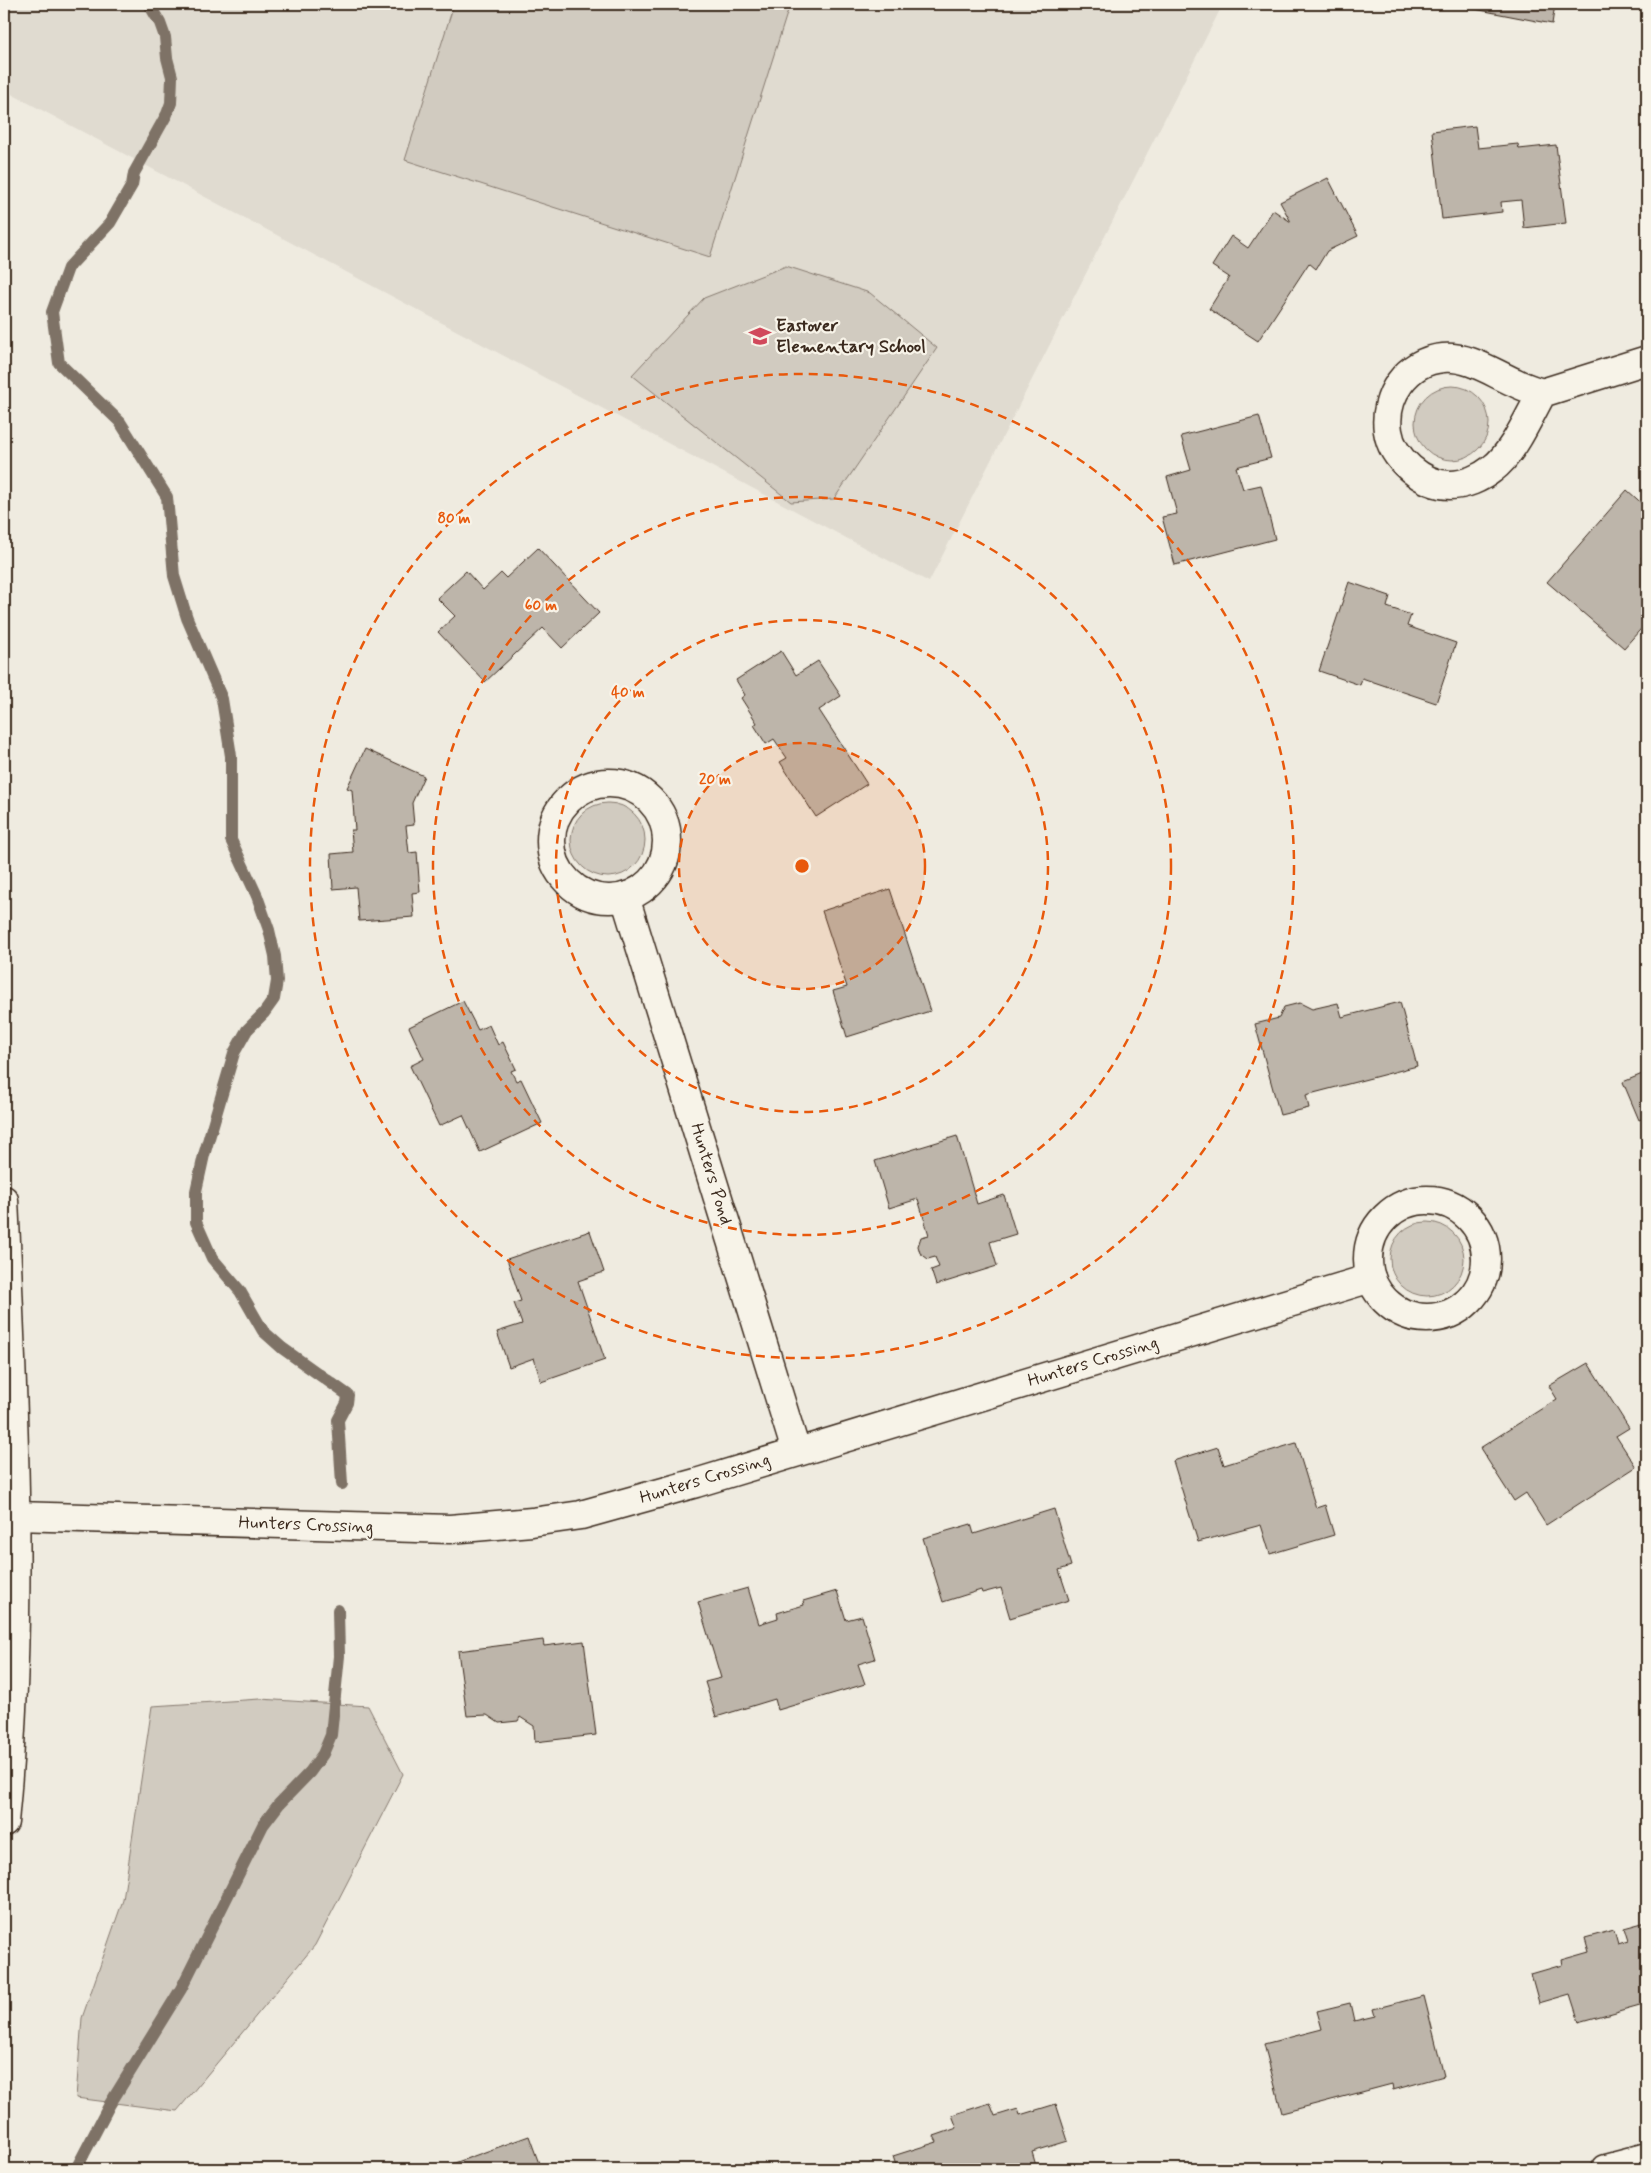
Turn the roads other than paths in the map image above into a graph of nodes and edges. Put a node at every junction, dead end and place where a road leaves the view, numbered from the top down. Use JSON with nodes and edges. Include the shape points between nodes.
{"nodes":[{"id":1,"x":1647,"y":360,"type":"edge"},
{"id":2,"x":1542,"y":393,"type":"junction"},
{"id":3,"x":626,"y":897,"type":"junction"},
{"id":4,"x":4,"y":1200,"type":"edge"},
{"id":5,"x":1370,"y":1278,"type":"junction"},
{"id":6,"x":796,"y":1451,"type":"junction"},
{"id":7,"x":16,"y":1516,"type":"junction"},
{"id":8,"x":4,"y":1822,"type":"edge"},
{"id":9,"x":1647,"y":2158,"type":"edge"},
{"id":10,"x":1605,"y":2169,"type":"edge"}],
"edges":[{"from":1,"to":2,"type":"street"},
{"from":2,"to":2,"type":"street","via":[[1466,361],[1444,358],[1426,361],[1409,372],[1396,388],[1388,410],[1388,432],[1397,453],[1411,469],[1428,480],[1450,485],[1472,481],[1493,468],[1507,453]]},
{"from":3,"to":3,"type":"street","via":[[655,877],[664,861],[665,825],[657,808],[628,786],[592,785],[576,793],[562,806],[554,821],[551,839],[553,858],[573,888],[589,896],[607,899]]},
{"from":3,"to":6,"type":"street","name":"Hunters Pond"},
{"from":4,"to":7,"type":"street"},
{"from":5,"to":5,"type":"street","via":[[1392,1307],[1427,1319],[1446,1316],[1462,1308],[1480,1286],[1487,1260],[1484,1242],[1476,1225],[1446,1203],[1428,1200],[1409,1203],[1392,1211],[1370,1240]]},
{"from":5,"to":6,"type":"street","name":"Hunters Crossing"},
{"from":6,"to":7,"type":"street","name":"Hunters Crossing","via":[[696,1484],[589,1513],[483,1528],[418,1529]]},
{"from":7,"to":8,"type":"street","via":[[12,1694]]},
{"from":9,"to":10,"type":"street"}]}
